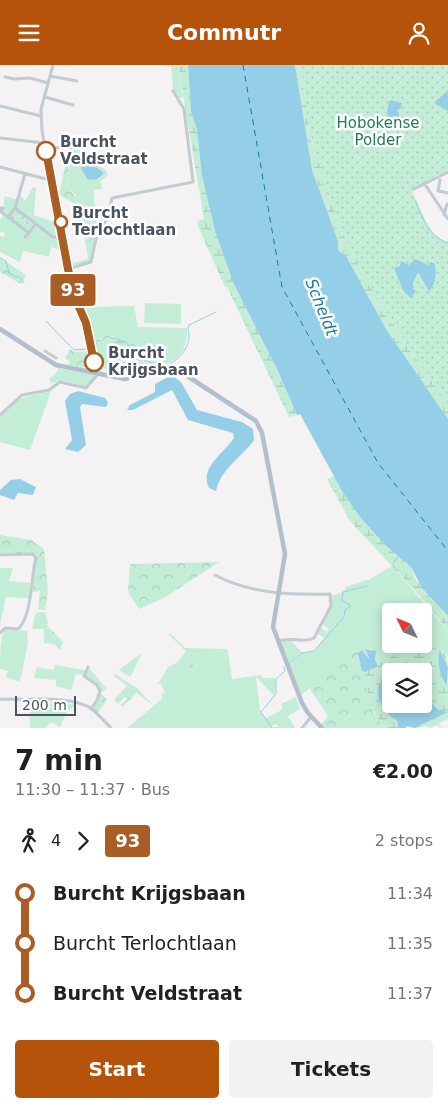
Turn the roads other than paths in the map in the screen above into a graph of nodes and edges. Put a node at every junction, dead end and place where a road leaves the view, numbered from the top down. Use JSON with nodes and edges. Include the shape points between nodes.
{"nodes":[{"id":1,"x":53,"y":65,"type":"edge"},
{"id":2,"x":50,"y":76,"type":"junction"},
{"id":3,"x":4,"y":77,"type":"dead end"},
{"id":4,"x":77,"y":81,"type":"dead end"},
{"id":5,"x":48,"y":83,"type":"junction"},
{"id":6,"x":173,"y":91,"type":"dead end"},
{"id":7,"x":45,"y":97,"type":"junction"},
{"id":8,"x":73,"y":105,"type":"dead end"},
{"id":9,"x":0,"y":106,"type":"edge"},
{"id":10,"x":40,"y":116,"type":"junction"},
{"id":11,"x":0,"y":138,"type":"edge"},
{"id":12,"x":44,"y":143,"type":"junction"},
{"id":13,"x":68,"y":145,"type":"dead end"},
{"id":14,"x":46,"y":151,"type":"junction"},
{"id":15,"x":1,"y":167,"type":"edge"},
{"id":16,"x":448,"y":172,"type":"edge"},
{"id":17,"x":25,"y":174,"type":"junction"},
{"id":18,"x":52,"y":179,"type":"junction"},
{"id":19,"x":440,"y":180,"type":"dead end"},
{"id":20,"x":424,"y":183,"type":"junction"},
{"id":21,"x":414,"y":189,"type":"dead end"},
{"id":22,"x":448,"y":193,"type":"edge"},
{"id":23,"x":447,"y":204,"type":"dead end"},
{"id":24,"x":15,"y":209,"type":"junction"},
{"id":25,"x":0,"y":210,"type":"edge"},
{"id":26,"x":444,"y":215,"type":"junction"},
{"id":27,"x":7,"y":216,"type":"junction"},
{"id":28,"x":448,"y":219,"type":"edge"},
{"id":29,"x":35,"y":224,"type":"junction"},
{"id":30,"x":29,"y":233,"type":"junction"},
{"id":31,"x":25,"y":237,"type":"dead end"},
{"id":32,"x":64,"y":238,"type":"junction"},
{"id":33,"x":68,"y":269,"type":"junction"},
{"id":34,"x":0,"y":329,"type":"edge"},
{"id":35,"x":45,"y":351,"type":"dead end"},
{"id":36,"x":51,"y":355,"type":"junction"},
{"id":37,"x":56,"y":357,"type":"dead end"},
{"id":38,"x":47,"y":360,"type":"junction"},
{"id":39,"x":99,"y":374,"type":"junction"},
{"id":40,"x":0,"y":413,"type":"edge"},
{"id":41,"x":0,"y":555,"type":"edge"},
{"id":42,"x":215,"y":575,"type":"dead end"},
{"id":43,"x":278,"y":594,"type":"junction"},
{"id":44,"x":0,"y":633,"type":"edge"},
{"id":45,"x":277,"y":641,"type":"junction"},
{"id":46,"x":88,"y":667,"type":"dead end"},
{"id":47,"x":0,"y":699,"type":"edge"},
{"id":48,"x":91,"y":709,"type":"junction"},
{"id":49,"x":311,"y":717,"type":"junction"},
{"id":50,"x":111,"y":728,"type":"edge"},
{"id":51,"x":302,"y":728,"type":"edge"},
{"id":52,"x":322,"y":728,"type":"edge"}],
"edges":[{"from":1,"to":2,"type":"street"},
{"from":2,"to":4,"type":"street"},
{"from":2,"to":5,"type":"street"},
{"from":3,"to":5,"type":"street","via":[[30,78]]},
{"from":5,"to":7,"type":"street"},
{"from":6,"to":33,"type":"street","via":[[184,109],[193,182],[112,197],[91,262]]},
{"from":7,"to":8,"type":"street"},
{"from":7,"to":10,"type":"street"},
{"from":9,"to":10,"type":"street"},
{"from":10,"to":12,"type":"street"},
{"from":11,"to":12,"type":"street"},
{"from":12,"to":14,"type":"street"},
{"from":13,"to":14,"type":"street"},
{"from":14,"to":18,"type":"street"},
{"from":15,"to":17,"type":"street"},
{"from":16,"to":20,"type":"street"},
{"from":17,"to":18,"type":"street"},
{"from":17,"to":24,"type":"street"},
{"from":18,"to":32,"type":"street"},
{"from":19,"to":22,"type":"street","via":[[438,191]]},
{"from":20,"to":21,"type":"street"},
{"from":20,"to":26,"type":"street"},
{"from":23,"to":26,"type":"street"},
{"from":24,"to":27,"type":"street"},
{"from":24,"to":29,"type":"street"},
{"from":25,"to":27,"type":"street"},
{"from":26,"to":28,"type":"street"},
{"from":27,"to":30,"type":"street"},
{"from":29,"to":30,"type":"street"},
{"from":29,"to":32,"type":"street","via":[[53,237]]},
{"from":30,"to":31,"type":"street"},
{"from":32,"to":33,"type":"street"},
{"from":33,"to":39,"type":"street"},
{"from":34,"to":38,"type":"main road"},
{"from":35,"to":36,"type":"street"},
{"from":36,"to":37,"type":"street"},
{"from":36,"to":38,"type":"street"},
{"from":38,"to":39,"type":"main road"},
{"from":39,"to":40,"type":"street","via":[[86,388],[65,382],[56,383],[49,390],[22,395]]},
{"from":39,"to":43,"type":"main road","via":[[125,379],[166,368],[183,372],[254,418],[261,429],[285,554]]},
{"from":41,"to":44,"type":"street","via":[[35,555],[30,596],[22,624],[18,629],[5,628]]},
{"from":42,"to":43,"type":"street"},
{"from":43,"to":45,"type":"main road","via":[[273,627]]},
{"from":43,"to":45,"type":"street","via":[[330,594],[331,603],[314,638],[308,641],[285,638]]},
{"from":45,"to":49,"type":"main road"},
{"from":46,"to":48,"type":"street","via":[[84,676],[100,691]]},
{"from":47,"to":48,"type":"street","via":[[55,700]]},
{"from":48,"to":50,"type":"street"},
{"from":49,"to":51,"type":"street"},
{"from":49,"to":52,"type":"main road"}]}
